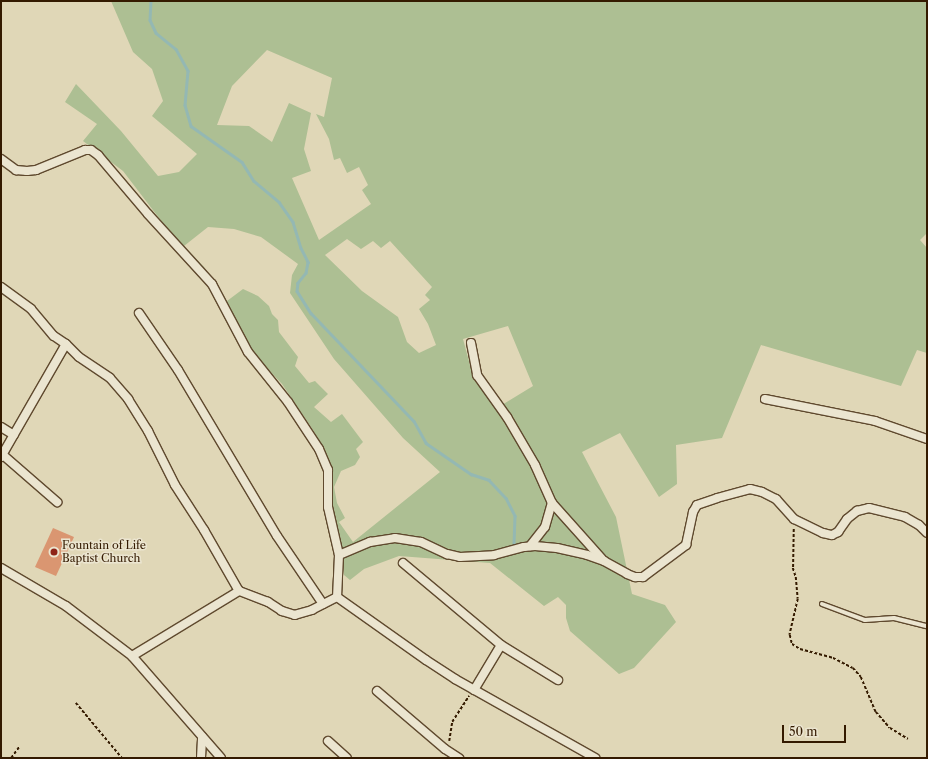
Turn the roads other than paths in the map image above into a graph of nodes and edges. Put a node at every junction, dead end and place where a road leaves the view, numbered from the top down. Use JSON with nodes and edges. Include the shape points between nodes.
{"nodes":[{"id":1,"x":1,"y":159,"type":"edge"},
{"id":2,"x":1,"y":287,"type":"edge"},
{"id":3,"x":140,"y":313,"type":"dead end"},
{"id":4,"x":471,"y":343,"type":"dead end"},
{"id":5,"x":66,"y":344,"type":"junction"},
{"id":6,"x":765,"y":399,"type":"dead end"},
{"id":7,"x":1,"y":427,"type":"edge"},
{"id":8,"x":14,"y":435,"type":"junction"},
{"id":9,"x":927,"y":439,"type":"edge"},
{"id":10,"x":2,"y":456,"type":"edge"},
{"id":11,"x":56,"y":502,"type":"dead end"},
{"id":12,"x":552,"y":503,"type":"junction"},
{"id":13,"x":927,"y":532,"type":"edge"},
{"id":14,"x":530,"y":546,"type":"junction"},
{"id":15,"x":338,"y":555,"type":"junction"},
{"id":16,"x":604,"y":561,"type":"junction"},
{"id":17,"x":404,"y":563,"type":"dead end"},
{"id":18,"x":1,"y":568,"type":"edge"},
{"id":19,"x":239,"y":591,"type":"junction"},
{"id":20,"x":337,"y":597,"type":"junction"},
{"id":21,"x":323,"y":604,"type":"junction"},
{"id":22,"x":822,"y":604,"type":"dead end"},
{"id":23,"x":927,"y":626,"type":"edge"},
{"id":24,"x":501,"y":645,"type":"junction"},
{"id":25,"x":132,"y":656,"type":"junction"},
{"id":26,"x":558,"y":680,"type":"dead end"},
{"id":27,"x":377,"y":690,"type":"dead end"},
{"id":28,"x":473,"y":690,"type":"junction"},
{"id":29,"x":202,"y":738,"type":"junction"},
{"id":30,"x":328,"y":741,"type":"dead end"},
{"id":31,"x":201,"y":758,"type":"edge"},
{"id":32,"x":221,"y":758,"type":"edge"},
{"id":33,"x":347,"y":758,"type":"edge"},
{"id":34,"x":459,"y":758,"type":"edge"},
{"id":35,"x":595,"y":758,"type":"edge"}],
"edges":[{"from":1,"to":15,"type":"street","via":[[16,170],[27,171],[91,150],[202,272],[212,284],[248,352],[288,402],[325,459],[329,477],[328,507]]},
{"from":2,"to":5,"type":"street","via":[[24,303],[47,330]]},
{"from":3,"to":21,"type":"street","via":[[178,370],[277,536]]},
{"from":4,"to":12,"type":"street","via":[[478,375],[507,416],[535,465]]},
{"from":5,"to":8,"type":"street"},
{"from":5,"to":19,"type":"street","via":[[79,357],[110,378],[128,399],[175,485]]},
{"from":6,"to":9,"type":"street","via":[[875,421]]},
{"from":7,"to":8,"type":"street"},
{"from":8,"to":10,"type":"street"},
{"from":10,"to":11,"type":"street"},
{"from":12,"to":14,"type":"street","via":[[545,527]]},
{"from":12,"to":16,"type":"street"},
{"from":13,"to":16,"type":"street","via":[[905,517],[869,508],[857,511],[847,519],[838,532],[832,535],[823,533],[794,519],[776,499],[762,492],[750,490],[696,505],[686,545],[643,577],[627,574]]},
{"from":14,"to":15,"type":"street","via":[[494,555],[460,557],[421,542],[395,538],[370,542]]},
{"from":14,"to":16,"type":"street","via":[[577,552]]},
{"from":15,"to":20,"type":"street"},
{"from":17,"to":24,"type":"street"},
{"from":18,"to":25,"type":"street","via":[[66,606]]},
{"from":19,"to":21,"type":"street","via":[[296,615]]},
{"from":19,"to":25,"type":"street"},
{"from":20,"to":21,"type":"street"},
{"from":20,"to":28,"type":"street"},
{"from":22,"to":23,"type":"lane","via":[[865,620],[894,618]]},
{"from":24,"to":26,"type":"street"},
{"from":24,"to":28,"type":"street"},
{"from":25,"to":29,"type":"street"},
{"from":27,"to":34,"type":"street","via":[[445,749]]},
{"from":28,"to":35,"type":"street"},
{"from":29,"to":31,"type":"street"},
{"from":29,"to":32,"type":"street"},
{"from":30,"to":33,"type":"street"}]}
